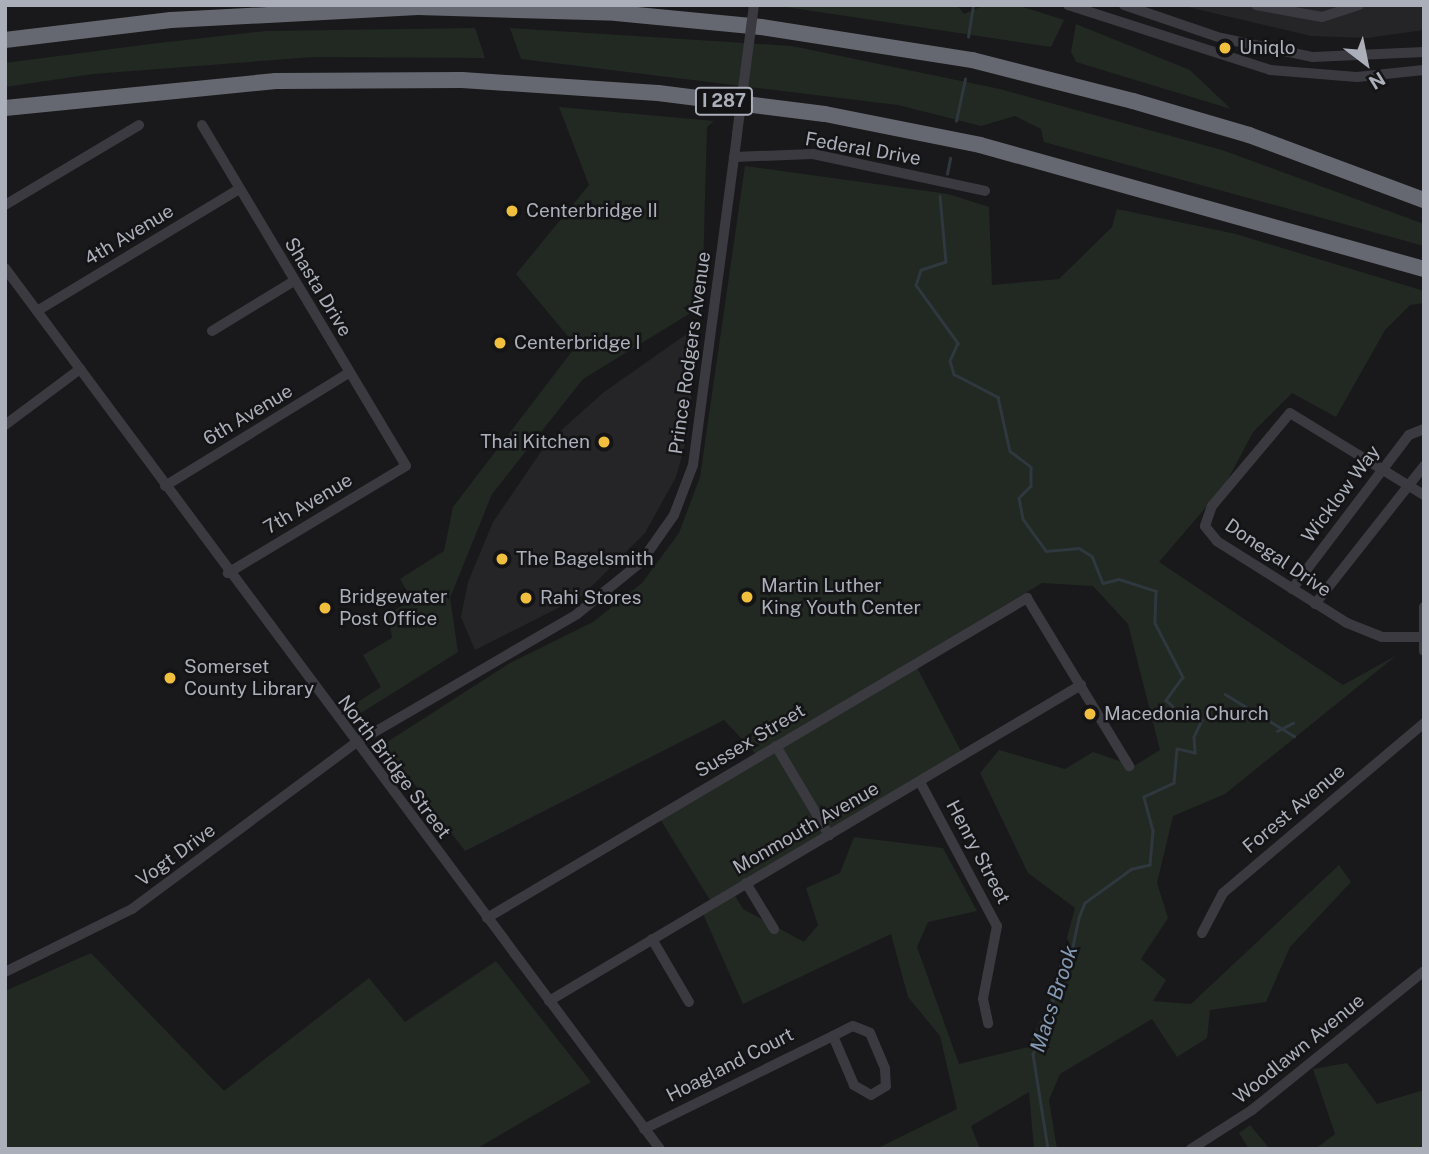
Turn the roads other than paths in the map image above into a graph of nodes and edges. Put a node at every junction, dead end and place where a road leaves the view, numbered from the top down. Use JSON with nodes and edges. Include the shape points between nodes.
{"nodes":[{"id":1,"x":754,"y":5,"type":"edge"},
{"id":2,"x":1068,"y":5,"type":"edge"},
{"id":3,"x":1124,"y":5,"type":"edge"},
{"id":4,"x":1256,"y":5,"type":"edge"},
{"id":5,"x":1359,"y":5,"type":"edge"},
{"id":6,"x":5,"y":40,"type":"edge"},
{"id":7,"x":1424,"y":52,"type":"edge"},
{"id":8,"x":1424,"y":70,"type":"edge"},
{"id":9,"x":5,"y":108,"type":"edge"},
{"id":10,"x":139,"y":125,"type":"dead end"},
{"id":11,"x":202,"y":125,"type":"dead end"},
{"id":12,"x":734,"y":157,"type":"junction"},
{"id":13,"x":239,"y":188,"type":"junction"},
{"id":14,"x":985,"y":191,"type":"dead end"},
{"id":15,"x":1424,"y":200,"type":"edge"},
{"id":16,"x":5,"y":205,"type":"edge"},
{"id":17,"x":5,"y":268,"type":"edge"},
{"id":18,"x":1424,"y":269,"type":"edge"},
{"id":19,"x":294,"y":281,"type":"junction"},
{"id":20,"x":37,"y":311,"type":"junction"},
{"id":21,"x":212,"y":331,"type":"dead end"},
{"id":22,"x":80,"y":369,"type":"junction"},
{"id":23,"x":349,"y":373,"type":"junction"},
{"id":24,"x":5,"y":425,"type":"edge"},
{"id":25,"x":1424,"y":429,"type":"edge"},
{"id":26,"x":406,"y":466,"type":"joint"},
{"id":27,"x":1424,"y":466,"type":"edge"},
{"id":28,"x":1382,"y":467,"type":"junction"},
{"id":29,"x":1409,"y":485,"type":"junction"},
{"id":30,"x":165,"y":486,"type":"junction"},
{"id":31,"x":1424,"y":495,"type":"edge"},
{"id":32,"x":228,"y":573,"type":"junction"},
{"id":33,"x":1292,"y":589,"type":"junction"},
{"id":34,"x":1315,"y":604,"type":"junction"},
{"id":35,"x":1424,"y":607,"type":"edge"},
{"id":36,"x":1421,"y":637,"type":"junction"},
{"id":37,"x":1424,"y":651,"type":"edge"},
{"id":38,"x":1081,"y":685,"type":"junction"},
{"id":39,"x":1424,"y":723,"type":"edge"},
{"id":40,"x":354,"y":744,"type":"junction"},
{"id":41,"x":776,"y":746,"type":"junction"},
{"id":42,"x":1129,"y":766,"type":"dead end"},
{"id":43,"x":920,"y":782,"type":"junction"},
{"id":44,"x":829,"y":835,"type":"junction"},
{"id":45,"x":746,"y":883,"type":"junction"},
{"id":46,"x":487,"y":918,"type":"junction"},
{"id":47,"x":774,"y":929,"type":"dead end"},
{"id":48,"x":1202,"y":933,"type":"dead end"},
{"id":49,"x":652,"y":939,"type":"junction"},
{"id":50,"x":5,"y":972,"type":"edge"},
{"id":51,"x":1422,"y":976,"type":"edge"},
{"id":52,"x":549,"y":1001,"type":"junction"},
{"id":53,"x":690,"y":1002,"type":"dead end"},
{"id":54,"x":988,"y":1023,"type":"dead end"},
{"id":55,"x":833,"y":1035,"type":"junction"},
{"id":56,"x":644,"y":1129,"type":"junction"},
{"id":57,"x":660,"y":1149,"type":"edge"},
{"id":58,"x":1191,"y":1149,"type":"edge"}],
"edges":[{"from":1,"to":12,"type":"street","name":"Prince Rodgers Avenue","bridge":true},
{"from":2,"to":8,"type":"street","via":[[1270,70],[1357,77]]},
{"from":3,"to":7,"type":"street","via":[[1222,38],[1313,57]]},
{"from":4,"to":5,"type":"street","via":[[1322,17]]},
{"from":6,"to":15,"type":"highway","via":[[170,20],[418,7],[616,13],[761,27],[972,60],[1133,101],[1250,135]]},
{"from":9,"to":18,"type":"highway","number":"I 287","via":[[302,80],[514,81],[658,93],[825,114],[1005,150]]},
{"from":10,"to":16,"type":"street"},
{"from":11,"to":13,"type":"street","name":"Shasta Drive"},
{"from":12,"to":14,"type":"street","name":"Federal Drive","via":[[813,155]]},
{"from":12,"to":40,"type":"street","name":"Prince Rodgers Avenue","via":[[692,465],[656,544],[604,597]]},
{"from":13,"to":19,"type":"street","name":"Shasta Drive"},
{"from":13,"to":20,"type":"street","name":"4th Avenue"},
{"from":17,"to":20,"type":"street","name":"North Bridge Street"},
{"from":19,"to":21,"type":"street"},
{"from":19,"to":23,"type":"street","name":"Shasta Drive"},
{"from":20,"to":22,"type":"street","name":"North Bridge Street"},
{"from":22,"to":24,"type":"street"},
{"from":22,"to":30,"type":"street","name":"North Bridge Street"},
{"from":23,"to":26,"type":"street","name":"Shasta Drive"},
{"from":23,"to":30,"type":"street","name":"6th Avenue"},
{"from":25,"to":28,"type":"street","name":"Wicklow Way","via":[[1412,432]]},
{"from":26,"to":32,"type":"street","name":"7th Avenue"},
{"from":27,"to":29,"type":"street"},
{"from":28,"to":29,"type":"street","name":"Donegal Drive"},
{"from":28,"to":33,"type":"street","name":"Wicklow Way"},
{"from":28,"to":33,"type":"street","name":"Donegal Drive","via":[[1290,414],[1209,510],[1205,526],[1217,541]]},
{"from":29,"to":31,"type":"street","name":"Donegal Drive"},
{"from":29,"to":34,"type":"street"},
{"from":30,"to":32,"type":"street","name":"North Bridge Street"},
{"from":32,"to":40,"type":"street","name":"North Bridge Street"},
{"from":33,"to":34,"type":"street","name":"Donegal Drive"},
{"from":34,"to":36,"type":"street","name":"Donegal Drive","via":[[1370,635]]},
{"from":35,"to":36,"type":"street"},
{"from":36,"to":37,"type":"street"},
{"from":38,"to":41,"type":"street","name":"Sussex Street","via":[[1032,602],[1016,601]]},
{"from":38,"to":42,"type":"street"},
{"from":38,"to":43,"type":"street","name":"Monmouth Avenue"},
{"from":39,"to":48,"type":"street","name":"Forest Avenue","via":[[1223,893]]},
{"from":40,"to":46,"type":"street","name":"North Bridge Street"},
{"from":40,"to":50,"type":"street","name":"Vogt Drive","via":[[132,909]]},
{"from":41,"to":44,"type":"street"},
{"from":41,"to":46,"type":"street","name":"Sussex Street"},
{"from":43,"to":44,"type":"street","name":"Monmouth Avenue"},
{"from":43,"to":54,"type":"street","name":"Henry Street","via":[[997,926],[983,999]]},
{"from":44,"to":45,"type":"street","name":"Monmouth Avenue"},
{"from":45,"to":47,"type":"street"},
{"from":45,"to":49,"type":"street","name":"Monmouth Avenue"},
{"from":46,"to":52,"type":"street","name":"North Bridge Street"},
{"from":49,"to":52,"type":"street","name":"Monmouth Avenue"},
{"from":49,"to":53,"type":"street"},
{"from":51,"to":58,"type":"street","name":"Woodlawn Avenue","via":[[1252,1110]]},
{"from":52,"to":56,"type":"street","name":"North Bridge Street"},
{"from":55,"to":55,"type":"street","name":"Hoagland Court","via":[[859,1093],[886,1086],[886,1069],[865,1027]]},
{"from":55,"to":56,"type":"street","name":"Hoagland Court"},
{"from":56,"to":57,"type":"street","name":"North Bridge Street"}]}
